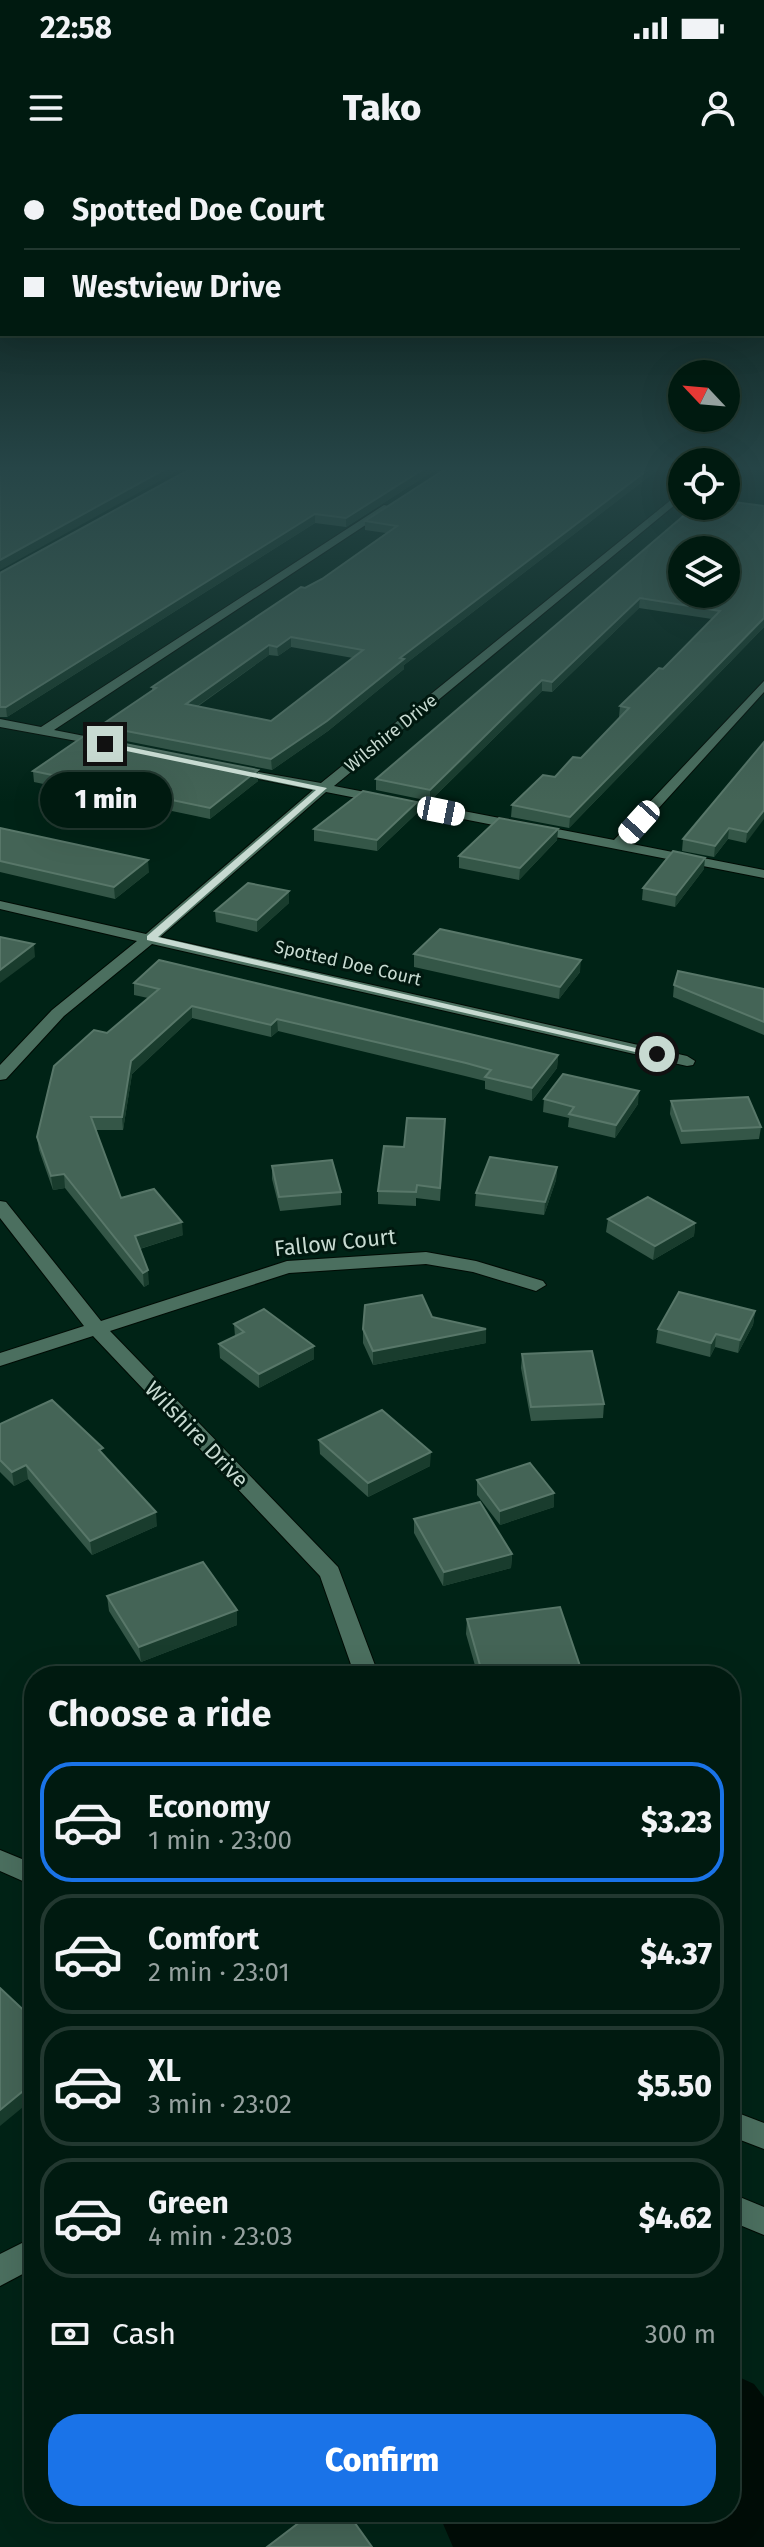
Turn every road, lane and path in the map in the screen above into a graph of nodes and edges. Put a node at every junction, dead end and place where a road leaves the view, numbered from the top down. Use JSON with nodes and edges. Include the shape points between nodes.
{"nodes":[{"id":1,"x":278,"y":579,"type":"edge"},
{"id":2,"x":578,"y":579,"type":"edge"},
{"id":3,"x":764,"y":685,"type":"edge"},
{"id":4,"x":0,"y":723,"type":"edge"},
{"id":5,"x":43,"y":732,"type":"junction"},
{"id":6,"x":121,"y":748,"type":"edge"},
{"id":7,"x":214,"y":766,"type":"edge"},
{"id":8,"x":323,"y":788,"type":"junction"},
{"id":9,"x":618,"y":845,"type":"junction"},
{"id":10,"x":764,"y":874,"type":"edge"},
{"id":11,"x":0,"y":905,"type":"edge"},
{"id":12,"x":150,"y":938,"type":"junction"},
{"id":13,"x":687,"y":1061,"type":"dead end"},
{"id":14,"x":0,"y":1075,"type":"edge"},
{"id":15,"x":0,"y":1206,"type":"edge"},
{"id":16,"x":536,"y":1285,"type":"dead end"},
{"id":17,"x":96,"y":1328,"type":"junction"},
{"id":18,"x":0,"y":1360,"type":"edge"},
{"id":19,"x":363,"y":1666,"type":"edge"},
{"id":20,"x":0,"y":1860,"type":"edge"},
{"id":21,"x":24,"y":1871,"type":"edge"},
{"id":22,"x":740,"y":2127,"type":"edge"},
{"id":23,"x":764,"y":2136,"type":"edge"},
{"id":24,"x":740,"y":2211,"type":"edge"},
{"id":25,"x":764,"y":2221,"type":"edge"},
{"id":26,"x":24,"y":2257,"type":"edge"},
{"id":27,"x":0,"y":2271,"type":"edge"}],
"edges":[{"from":1,"to":5,"type":"street"},
{"from":2,"to":8,"type":"street","name":"Wilshire Drive"},
{"from":3,"to":9,"type":"street"},
{"from":4,"to":5,"type":"street"},
{"from":5,"to":6,"type":"street"},
{"from":7,"to":8,"type":"street"},
{"from":8,"to":9,"type":"street"},
{"from":8,"to":12,"type":"street","name":"Wilshire Drive"},
{"from":9,"to":10,"type":"street"},
{"from":11,"to":12,"type":"street","name":"Spotted Doe Court"},
{"from":12,"to":13,"type":"street","name":"Spotted Doe Court"},
{"from":12,"to":14,"type":"street","name":"Wilshire Drive","via":[[58,1013]]},
{"from":15,"to":17,"type":"street","name":"Wilshire Drive"},
{"from":16,"to":17,"type":"street","name":"Fallow Court","via":[[426,1258],[287,1267]]},
{"from":17,"to":18,"type":"street","name":"Fallow Court"},
{"from":17,"to":19,"type":"street","name":"Wilshire Drive","via":[[330,1573]]},
{"from":20,"to":21,"type":"street"},
{"from":22,"to":23,"type":"street"},
{"from":24,"to":25,"type":"street"},
{"from":26,"to":27,"type":"street"}]}
